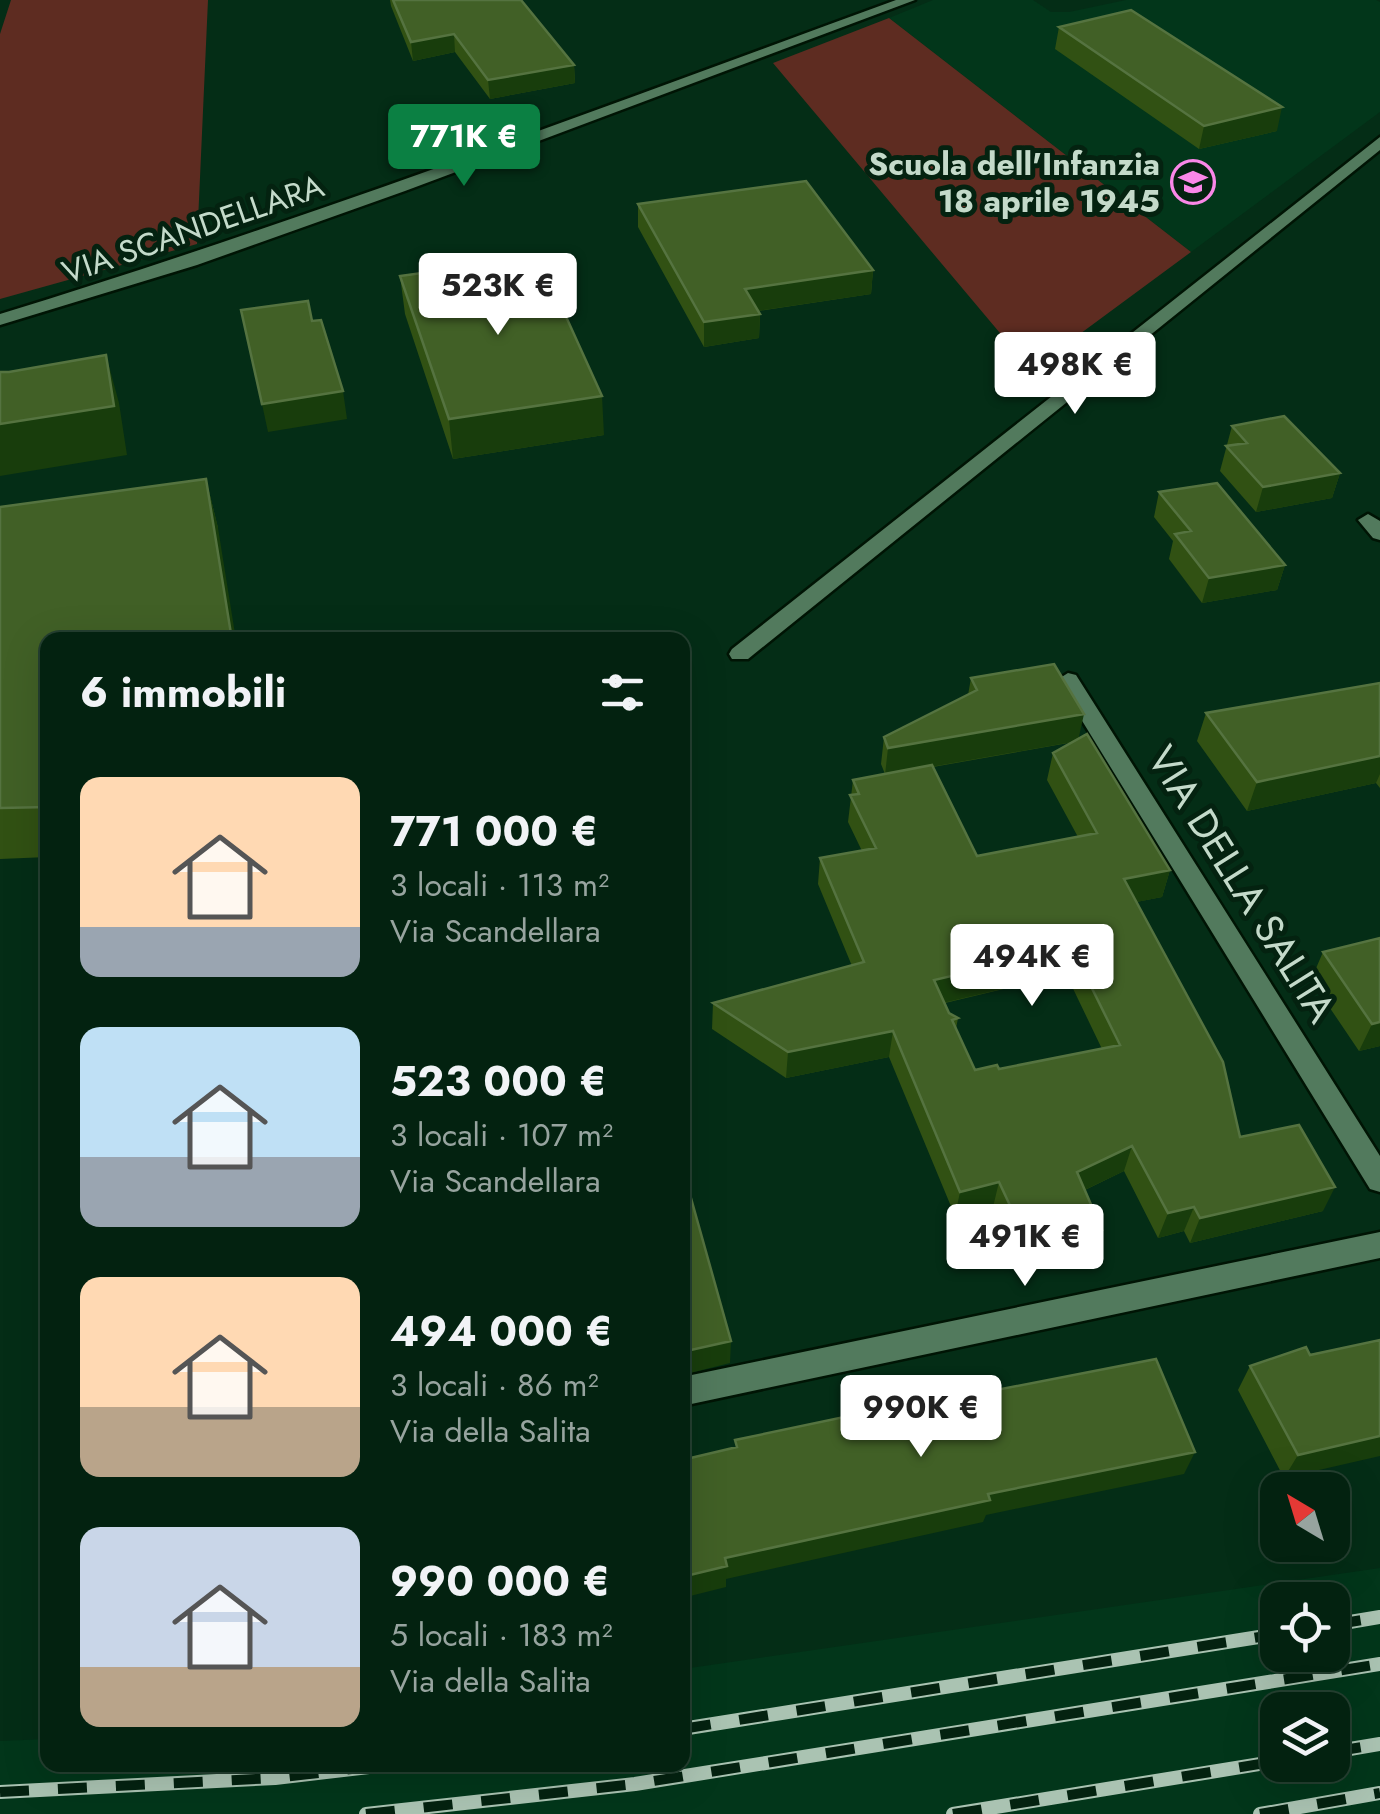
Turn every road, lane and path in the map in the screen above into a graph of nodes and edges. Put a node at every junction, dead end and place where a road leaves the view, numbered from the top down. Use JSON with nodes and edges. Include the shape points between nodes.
{"nodes":[{"id":1,"x":908,"y":0,"type":"edge"},
{"id":2,"x":1380,"y":142,"type":"edge"},
{"id":3,"x":0,"y":320,"type":"edge"},
{"id":4,"x":740,"y":654,"type":"dead end"},
{"id":5,"x":1068,"y":680,"type":"edge"},
{"id":6,"x":1380,"y":1180,"type":"edge"},
{"id":7,"x":1380,"y":1245,"type":"edge"},
{"id":8,"x":690,"y":1390,"type":"edge"}],
"edges":[{"from":1,"to":3,"type":"street","name":"VIA SCANDELLARA","via":[[399,188]]},
{"from":2,"to":4,"type":"street"},
{"from":5,"to":6,"type":"street","name":"VIA DELLA SALITA"},
{"from":7,"to":8,"type":"street"}]}
